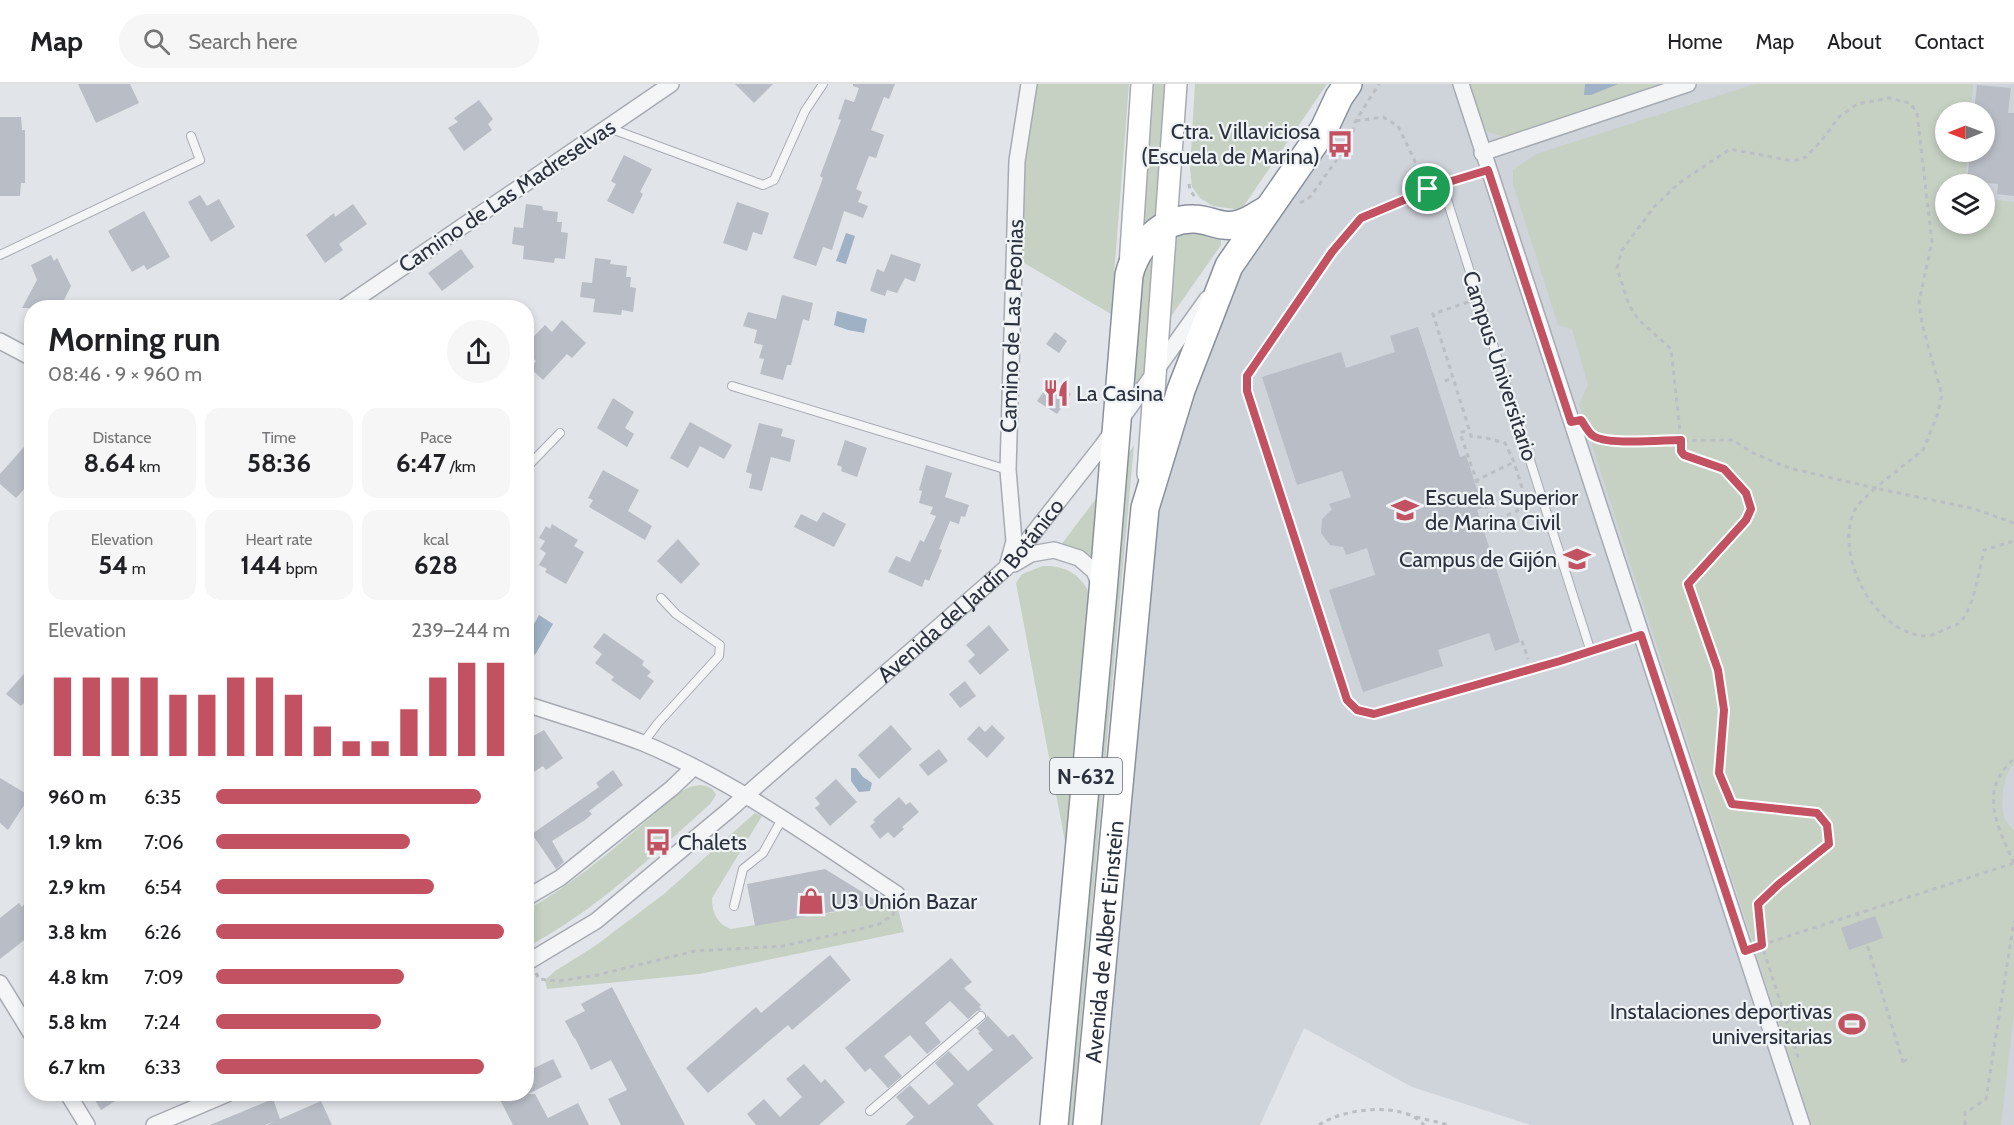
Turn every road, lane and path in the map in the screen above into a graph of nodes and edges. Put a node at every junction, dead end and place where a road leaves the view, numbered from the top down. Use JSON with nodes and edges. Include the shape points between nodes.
{"nodes":[{"id":1,"x":671,"y":84,"type":"edge"},
{"id":2,"x":823,"y":84,"type":"edge"},
{"id":3,"x":1029,"y":84,"type":"edge"},
{"id":4,"x":1142,"y":84,"type":"edge"},
{"id":5,"x":1176,"y":84,"type":"edge"},
{"id":6,"x":1348,"y":84,"type":"edge"},
{"id":7,"x":1363,"y":84,"type":"edge"},
{"id":8,"x":1379,"y":84,"type":"edge"},
{"id":9,"x":1461,"y":84,"type":"edge"},
{"id":10,"x":1688,"y":84,"type":"edge"},
{"id":11,"x":1355,"y":122,"type":"junction"},
{"id":12,"x":608,"y":127,"type":"junction"},
{"id":13,"x":1324,"y":129,"type":"junction"},
{"id":14,"x":191,"y":136,"type":"dead end"},
{"id":15,"x":1482,"y":153,"type":"junction"},
{"id":16,"x":1488,"y":170,"type":"junction"},
{"id":17,"x":1179,"y":178,"type":"junction"},
{"id":18,"x":1442,"y":184,"type":"junction"},
{"id":19,"x":1428,"y":189,"type":"junction"},
{"id":20,"x":1297,"y":204,"type":"dead end"},
{"id":21,"x":1270,"y":207,"type":"junction"},
{"id":22,"x":1197,"y":211,"type":"junction"},
{"id":23,"x":1165,"y":226,"type":"junction"},
{"id":24,"x":0,"y":255,"type":"edge"},
{"id":25,"x":1229,"y":266,"type":"junction"},
{"id":26,"x":1129,"y":275,"type":"junction"},
{"id":27,"x":1478,"y":299,"type":"junction"},
{"id":28,"x":355,"y":300,"type":"edge"},
{"id":29,"x":0,"y":341,"type":"edge"},
{"id":30,"x":24,"y":354,"type":"edge"},
{"id":31,"x":1156,"y":372,"type":"junction"},
{"id":32,"x":1453,"y":378,"type":"junction"},
{"id":33,"x":1445,"y":381,"type":"dead end"},
{"id":34,"x":732,"y":386,"type":"dead end"},
{"id":35,"x":1571,"y":422,"type":"junction"},
{"id":36,"x":1116,"y":427,"type":"junction"},
{"id":37,"x":1469,"y":429,"type":"junction"},
{"id":38,"x":561,"y":433,"type":"dead end"},
{"id":39,"x":1681,"y":440,"type":"junction"},
{"id":40,"x":534,"y":460,"type":"edge"},
{"id":41,"x":1514,"y":462,"type":"junction"},
{"id":42,"x":1008,"y":470,"type":"junction"},
{"id":43,"x":1476,"y":481,"type":"junction"},
{"id":44,"x":1875,"y":488,"type":"junction"},
{"id":45,"x":1145,"y":508,"type":"junction"},
{"id":46,"x":2014,"y":523,"type":"edge"},
{"id":47,"x":2014,"y":541,"type":"edge"},
{"id":48,"x":1006,"y":568,"type":"junction"},
{"id":49,"x":1103,"y":591,"type":"junction"},
{"id":50,"x":661,"y":598,"type":"dead end"},
{"id":51,"x":1641,"y":635,"type":"junction"},
{"id":52,"x":1522,"y":641,"type":"dead end"},
{"id":53,"x":1524,"y":648,"type":"dead end"},
{"id":54,"x":1591,"y":651,"type":"junction"},
{"id":55,"x":534,"y":707,"type":"edge"},
{"id":56,"x":642,"y":743,"type":"junction"},
{"id":57,"x":2014,"y":759,"type":"edge"},
{"id":58,"x":693,"y":768,"type":"junction"},
{"id":59,"x":746,"y":795,"type":"junction"},
{"id":60,"x":782,"y":819,"type":"junction"},
{"id":61,"x":2014,"y":863,"type":"edge"},
{"id":62,"x":534,"y":893,"type":"edge"},
{"id":63,"x":897,"y":894,"type":"joint"},
{"id":64,"x":734,"y":906,"type":"dead end"},
{"id":65,"x":1857,"y":912,"type":"junction"},
{"id":66,"x":2014,"y":921,"type":"edge"},
{"id":67,"x":1762,"y":945,"type":"junction"},
{"id":68,"x":1745,"y":951,"type":"junction"},
{"id":69,"x":534,"y":959,"type":"edge"},
{"id":70,"x":1872,"y":963,"type":"junction"},
{"id":71,"x":1865,"y":965,"type":"dead end"},
{"id":72,"x":534,"y":972,"type":"edge"},
{"id":73,"x":0,"y":983,"type":"edge"},
{"id":74,"x":1891,"y":998,"type":"dead end"},
{"id":75,"x":1884,"y":1000,"type":"junction"},
{"id":76,"x":981,"y":1016,"type":"dead end"},
{"id":77,"x":24,"y":1022,"type":"edge"},
{"id":78,"x":1907,"y":1048,"type":"dead end"},
{"id":79,"x":1900,"y":1050,"type":"junction"},
{"id":80,"x":1912,"y":1058,"type":"dead end"},
{"id":81,"x":1802,"y":1069,"type":"dead end"},
{"id":82,"x":72,"y":1101,"type":"edge"},
{"id":83,"x":211,"y":1101,"type":"edge"},
{"id":84,"x":870,"y":1111,"type":"dead end"},
{"id":85,"x":1414,"y":1116,"type":"junction"},
{"id":86,"x":87,"y":1125,"type":"edge"},
{"id":87,"x":154,"y":1125,"type":"edge"},
{"id":88,"x":1054,"y":1125,"type":"edge"},
{"id":89,"x":1087,"y":1125,"type":"edge"},
{"id":90,"x":1319,"y":1125,"type":"edge"},
{"id":91,"x":1424,"y":1125,"type":"edge"},
{"id":92,"x":1449,"y":1125,"type":"edge"},
{"id":93,"x":1802,"y":1125,"type":"edge"},
{"id":94,"x":1965,"y":1125,"type":"edge"}],
"edges":[{"from":1,"to":12,"type":"street","name":"Camino de Las Madreselvas"},
{"from":2,"to":12,"type":"lane","via":[[805,111],[774,180],[763,185]]},
{"from":3,"to":42,"type":"street","name":"Camino de Las Peonias","via":[[1017,161]]},
{"from":4,"to":26,"type":"street"},
{"from":5,"to":17,"type":"street","name":"Avenida de Albert Einstein"},
{"from":6,"to":13,"type":"highway","name":"Avenida del Jardín Botánico","number":"N-632"},
{"from":7,"to":13,"type":"highway","name":"Avenida del Jardín Botánico","number":"N-632"},
{"from":8,"to":11,"type":"path"},
{"from":9,"to":15,"type":"street"},
{"from":10,"to":15,"type":"street"},
{"from":11,"to":13,"type":"path"},
{"from":11,"to":19,"type":"path","via":[[1383,117],[1398,126]]},
{"from":11,"to":20,"type":"path","via":[[1351,140],[1310,197]]},
{"from":12,"to":28,"type":"street","name":"Camino de Las Madreselvas"},
{"from":13,"to":21,"type":"highway","name":"Avenida del Jardín Botánico","number":"N-632"},
{"from":14,"to":24,"type":"lane","via":[[200,160]]},
{"from":15,"to":16,"type":"street"},
{"from":16,"to":18,"type":"lane"},
{"from":16,"to":35,"type":"street"},
{"from":17,"to":22,"type":"path","via":[[1190,190]]},
{"from":17,"to":22,"type":"street","via":[[1182,203]]},
{"from":17,"to":23,"type":"street","name":"Avenida de Albert Einstein"},
{"from":18,"to":19,"type":"lane"},
{"from":18,"to":27,"type":"lane","name":"Campus Universitario"},
{"from":19,"to":54,"type":"lane","via":[[1361,218],[1332,252],[1247,376],[1247,391],[1347,700],[1357,710],[1374,714]]},
{"from":21,"to":22,"type":"highway","number":"N-632","via":[[1240,224],[1215,225]]},
{"from":21,"to":25,"type":"highway","name":"Avenida del Jardín Botánico","number":"N-632"},
{"from":22,"to":23,"type":"highway","number":"N-632"},
{"from":23,"to":26,"type":"highway","number":"N-632","via":[[1146,240]]},
{"from":23,"to":31,"type":"street","name":"Avenida de Albert Einstein"},
{"from":25,"to":31,"type":"street","name":"Avenida del Jardín Botánico"},
{"from":25,"to":45,"type":"highway","name":"Avenida de Albert Einstein","number":"N-632","via":[[1181,390]]},
{"from":26,"to":36,"type":"highway","number":"N-632"},
{"from":27,"to":32,"type":"path","via":[[1433,314]]},
{"from":27,"to":54,"type":"lane","name":"Campus Universitario"},
{"from":29,"to":30,"type":"street"},
{"from":31,"to":36,"type":"street","name":"Avenida del Jardín Botánico"},
{"from":31,"to":45,"type":"street","name":"Avenida de Albert Einstein"},
{"from":32,"to":33,"type":"path"},
{"from":32,"to":37,"type":"path"},
{"from":34,"to":42,"type":"lane"},
{"from":35,"to":39,"type":"path","via":[[1581,420],[1592,435],[1606,440]]},
{"from":35,"to":51,"type":"street"},
{"from":36,"to":48,"type":"street","name":"Avenida del Jardín Botánico"},
{"from":36,"to":49,"type":"highway","name":"Avenida de Albert Einstein","number":"N-632"},
{"from":37,"to":41,"type":"path","via":[[1471,436],[1505,443]]},
{"from":37,"to":43,"type":"path","via":[[1460,433]]},
{"from":38,"to":40,"type":"lane"},
{"from":39,"to":44,"type":"path","via":[[1733,440],[1789,468]]},
{"from":39,"to":44,"type":"path","via":[[1671,349],[1638,319],[1629,305],[1617,268],[1622,250],[1654,207],[1679,183],[1730,148],[1792,161],[1806,157],[1839,117],[1857,104],[1889,98],[1910,103],[1917,113],[1932,242],[1919,302],[1942,395],[1923,450]]},
{"from":39,"to":67,"type":"path","via":[[1684,455],[1724,469],[1746,493],[1751,509],[1746,520],[1688,584],[1718,670],[1724,710],[1719,773],[1732,804],[1817,813],[1827,825],[1829,844],[1758,904]]},
{"from":41,"to":43,"type":"path"},
{"from":41,"to":43,"type":"path","via":[[1524,494],[1517,511],[1491,522]]},
{"from":42,"to":48,"type":"street","name":"Camino de Las Peonias","via":[[1014,541]]},
{"from":44,"to":46,"type":"path","via":[[1975,509]]},
{"from":44,"to":47,"type":"path","via":[[1854,510],[1848,535],[1849,554],[1872,604],[1892,624],[1910,633],[1927,637],[1959,623],[1967,613],[1984,550]]},
{"from":45,"to":89,"type":"highway","name":"Avenida de Albert Einstein","number":"N-632"},
{"from":48,"to":49,"type":"street","via":[[1031,554],[1054,550],[1079,558],[1094,571]]},
{"from":48,"to":59,"type":"street","name":"Avenida del Jardín Botánico"},
{"from":49,"to":88,"type":"highway","name":"Avenida de Albert Einstein","number":"N-632"},
{"from":50,"to":56,"type":"lane","via":[[676,614],[720,645],[719,656]]},
{"from":51,"to":54,"type":"lane"},
{"from":51,"to":68,"type":"street"},
{"from":52,"to":53,"type":"path"},
{"from":55,"to":56,"type":"street"},
{"from":56,"to":58,"type":"street"},
{"from":57,"to":61,"type":"path","via":[[2004,768],[1994,790],[1993,815]]},
{"from":58,"to":59,"type":"street"},
{"from":58,"to":62,"type":"street","via":[[560,878]]},
{"from":59,"to":60,"type":"street"},
{"from":59,"to":69,"type":"street","name":"Avenida del Jardín Botánico","via":[[596,921]]},
{"from":60,"to":63,"type":"street"},
{"from":60,"to":64,"type":"lane","via":[[763,853],[743,869]]},
{"from":61,"to":65,"type":"path"},
{"from":63,"to":72,"type":"path","via":[[893,915],[879,924],[783,946],[695,951],[559,981],[539,979]]},
{"from":65,"to":67,"type":"path"},
{"from":65,"to":70,"type":"path"},
{"from":66,"to":94,"type":"path","via":[[1986,1099],[1965,1113]]},
{"from":67,"to":68,"type":"path"},
{"from":67,"to":81,"type":"path"},
{"from":68,"to":93,"type":"street"},
{"from":70,"to":71,"type":"path"},
{"from":70,"to":75,"type":"path"},
{"from":73,"to":77,"type":"street"},
{"from":74,"to":75,"type":"path"},
{"from":75,"to":79,"type":"path"},
{"from":76,"to":84,"type":"lane"},
{"from":78,"to":79,"type":"path"},
{"from":79,"to":80,"type":"path","via":[[1904,1063]]},
{"from":82,"to":86,"type":"street"},
{"from":83,"to":87,"type":"street"},
{"from":85,"to":90,"type":"path","via":[[1365,1109]]},
{"from":85,"to":91,"type":"path"},
{"from":85,"to":92,"type":"path"}]}
